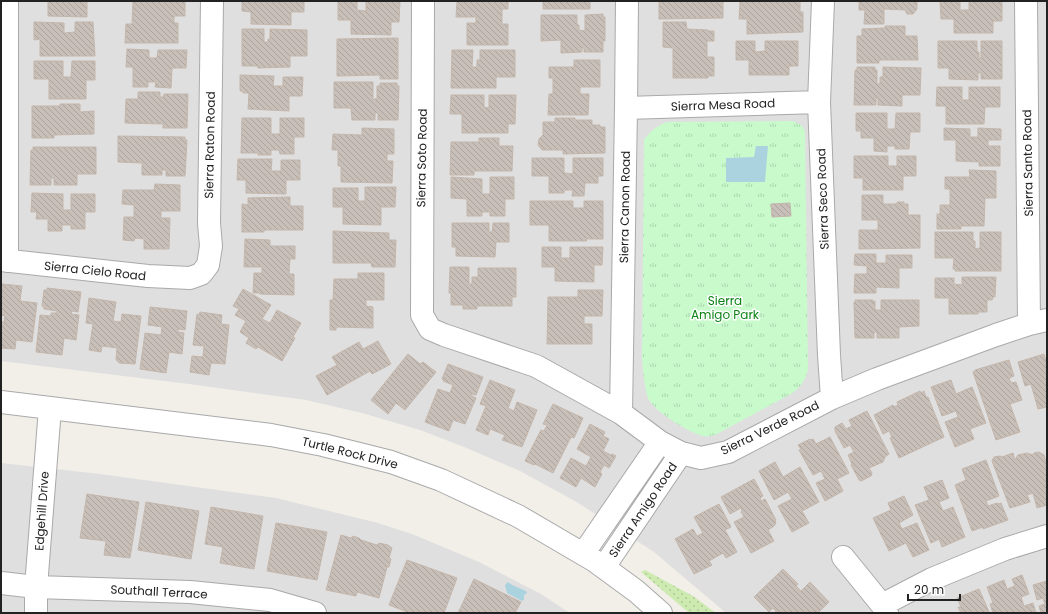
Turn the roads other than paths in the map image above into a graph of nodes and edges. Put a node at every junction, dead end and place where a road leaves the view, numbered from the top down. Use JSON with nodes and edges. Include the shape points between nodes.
{"nodes":[{"id":1,"x":7,"y":1,"type":"edge"},
{"id":2,"x":212,"y":1,"type":"edge"},
{"id":3,"x":423,"y":1,"type":"edge"},
{"id":4,"x":627,"y":1,"type":"edge"},
{"id":5,"x":824,"y":1,"type":"edge"},
{"id":6,"x":1026,"y":1,"type":"edge"},
{"id":7,"x":819,"y":102,"type":"junction"},
{"id":8,"x":626,"y":108,"type":"junction"},
{"id":9,"x":4,"y":261,"type":"edge"},
{"id":10,"x":190,"y":278,"type":"joint"},
{"id":11,"x":422,"y":314,"type":"joint"},
{"id":12,"x":1038,"y":322,"type":"edge"},
{"id":13,"x":832,"y":398,"type":"junction"},
{"id":14,"x":1,"y":402,"type":"edge"},
{"id":15,"x":50,"y":408,"type":"junction"},
{"id":16,"x":621,"y":413,"type":"junction"},
{"id":17,"x":660,"y":442,"type":"junction"},
{"id":18,"x":681,"y":453,"type":"junction"},
{"id":19,"x":1047,"y":536,"type":"edge"},
{"id":20,"x":583,"y":554,"type":"junction"},
{"id":21,"x":843,"y":557,"type":"dead end"},
{"id":22,"x":604,"y":567,"type":"junction"},
{"id":23,"x":1,"y":583,"type":"edge"},
{"id":24,"x":36,"y":587,"type":"junction"},
{"id":25,"x":885,"y":609,"type":"edge"},
{"id":26,"x":36,"y":613,"type":"edge"},
{"id":27,"x":315,"y":613,"type":"edge"},
{"id":28,"x":661,"y":613,"type":"edge"}],
"edges":[{"from":1,"to":9,"type":"street"},
{"from":2,"to":10,"type":"street","name":"Sierra Raton Road","via":[[209,223],[211,246],[208,266],[201,274]]},
{"from":3,"to":11,"type":"street","name":"Sierra Soto Road"},
{"from":4,"to":8,"type":"street","name":"Sierra Canon Road"},
{"from":5,"to":7,"type":"street","name":"Sierra Seco Road"},
{"from":6,"to":12,"type":"street","name":"Sierra Santo Road"},
{"from":7,"to":8,"type":"street","name":"Sierra Mesa Road"},
{"from":7,"to":13,"type":"street","name":"Sierra Seco Road","via":[[828,355]]},
{"from":8,"to":16,"type":"street","name":"Sierra Canon Road"},
{"from":9,"to":10,"type":"street","name":"Sierra Cielo Road"},
{"from":11,"to":16,"type":"street","name":"Sierra Verde Road","via":[[430,329],[536,366]]},
{"from":12,"to":13,"type":"street","name":"Sierra Verde Road"},
{"from":13,"to":18,"type":"street","name":"Sierra Verde Road","via":[[728,452],[701,458]]},
{"from":14,"to":15,"type":"street","name":"Turtle Rock Drive"},
{"from":15,"to":20,"type":"street","name":"Turtle Rock Drive","via":[[271,435],[391,462],[441,480],[518,516]]},
{"from":15,"to":24,"type":"street","name":"Edgehill Drive"},
{"from":16,"to":17,"type":"street","name":"Sierra Verde Road"},
{"from":17,"to":18,"type":"street","name":"Sierra Verde Road"},
{"from":17,"to":20,"type":"street","name":"Sierra Amigo Road"},
{"from":18,"to":22,"type":"street","name":"Sierra Amigo Road"},
{"from":19,"to":25,"type":"street","via":[[1005,549],[932,579]]},
{"from":20,"to":22,"type":"street","name":"Turtle Rock Drive"},
{"from":21,"to":25,"type":"street"},
{"from":22,"to":28,"type":"street","name":"Turtle Rock Drive"},
{"from":23,"to":24,"type":"street","name":"Southall Terrace"},
{"from":24,"to":26,"type":"street","name":"Edgehill Drive"},
{"from":24,"to":27,"type":"street","name":"Southall Terrace","via":[[190,592],[270,600]]}]}
